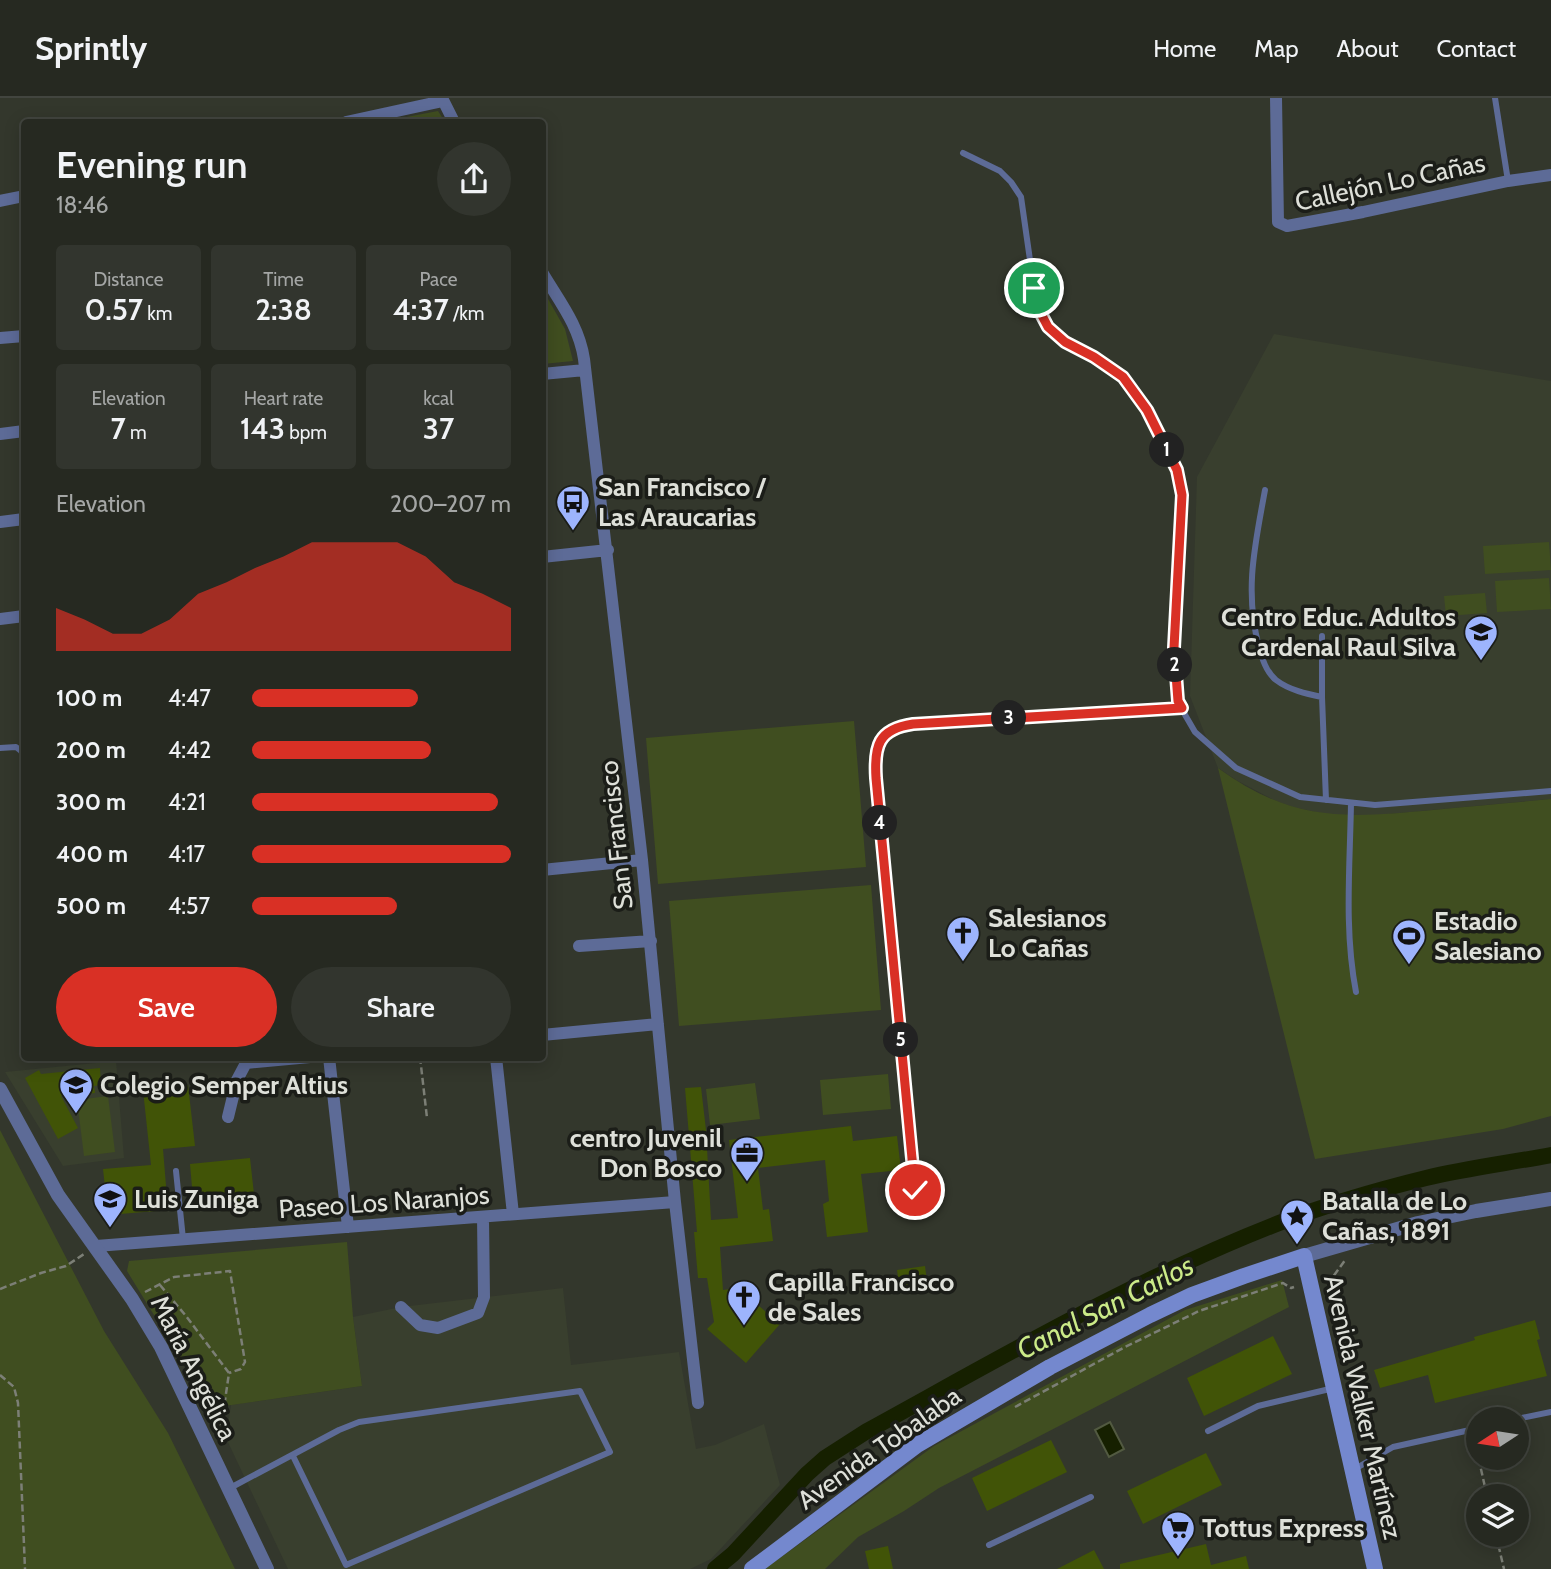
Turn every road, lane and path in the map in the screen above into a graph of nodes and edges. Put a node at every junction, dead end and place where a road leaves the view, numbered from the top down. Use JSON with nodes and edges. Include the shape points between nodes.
{"nodes":[{"id":1,"x":1276,"y":98,"type":"edge"},
{"id":2,"x":1495,"y":98,"type":"edge"},
{"id":3,"x":443,"y":99,"type":"edge"},
{"id":4,"x":359,"y":119,"type":"edge"},
{"id":5,"x":453,"y":119,"type":"edge"},
{"id":6,"x":963,"y":153,"type":"dead end"},
{"id":7,"x":1551,"y":175,"type":"edge"},
{"id":8,"x":1508,"y":181,"type":"junction"},
{"id":9,"x":21,"y":197,"type":"edge"},
{"id":10,"x":0,"y":201,"type":"edge"},
{"id":11,"x":546,"y":278,"type":"edge"},
{"id":12,"x":21,"y":335,"type":"edge"},
{"id":13,"x":0,"y":338,"type":"edge"},
{"id":14,"x":585,"y":370,"type":"junction"},
{"id":15,"x":546,"y":374,"type":"edge"},
{"id":16,"x":21,"y":431,"type":"edge"},
{"id":17,"x":0,"y":434,"type":"edge"},
{"id":18,"x":1265,"y":490,"type":"dead end"},
{"id":19,"x":21,"y":519,"type":"edge"},
{"id":20,"x":0,"y":522,"type":"edge"},
{"id":21,"x":608,"y":550,"type":"junction"},
{"id":22,"x":546,"y":557,"type":"edge"},
{"id":23,"x":21,"y":616,"type":"edge"},
{"id":24,"x":0,"y":618,"type":"edge"},
{"id":25,"x":1322,"y":636,"type":"dead end"},
{"id":26,"x":1322,"y":697,"type":"junction"},
{"id":27,"x":1182,"y":708,"type":"junction"},
{"id":28,"x":0,"y":748,"type":"edge"},
{"id":29,"x":21,"y":751,"type":"edge"},
{"id":30,"x":1551,"y":792,"type":"edge"},
{"id":31,"x":1326,"y":800,"type":"junction"},
{"id":32,"x":1351,"y":803,"type":"junction"},
{"id":33,"x":642,"y":860,"type":"junction"},
{"id":34,"x":546,"y":870,"type":"edge"},
{"id":35,"x":650,"y":941,"type":"junction"},
{"id":36,"x":579,"y":946,"type":"dead end"},
{"id":37,"x":1356,"y":992,"type":"dead end"},
{"id":38,"x":658,"y":1024,"type":"junction"},
{"id":39,"x":546,"y":1035,"type":"edge"},
{"id":40,"x":267,"y":1061,"type":"edge"},
{"id":41,"x":329,"y":1061,"type":"edge"},
{"id":42,"x":420,"y":1061,"type":"edge"},
{"id":43,"x":496,"y":1061,"type":"edge"},
{"id":44,"x":0,"y":1089,"type":"edge"},
{"id":45,"x":228,"y":1117,"type":"dead end"},
{"id":46,"x":426,"y":1118,"type":"dead end"},
{"id":47,"x":176,"y":1171,"type":"dead end"},
{"id":48,"x":1551,"y":1199,"type":"edge"},
{"id":49,"x":675,"y":1202,"type":"junction"},
{"id":50,"x":513,"y":1214,"type":"junction"},
{"id":51,"x":915,"y":1214,"type":"dead end"},
{"id":52,"x":483,"y":1217,"type":"junction"},
{"id":53,"x":348,"y":1227,"type":"junction"},
{"id":54,"x":183,"y":1240,"type":"junction"},
{"id":55,"x":96,"y":1246,"type":"junction"},
{"id":56,"x":1304,"y":1255,"type":"junction"},
{"id":57,"x":1351,"y":1256,"type":"dead end"},
{"id":58,"x":1310,"y":1284,"type":"junction"},
{"id":59,"x":160,"y":1285,"type":"junction"},
{"id":60,"x":0,"y":1289,"type":"edge"},
{"id":61,"x":132,"y":1299,"type":"junction"},
{"id":62,"x":401,"y":1307,"type":"dead end"},
{"id":63,"x":229,"y":1373,"type":"junction"},
{"id":64,"x":0,"y":1375,"type":"edge"},
{"id":65,"x":1334,"y":1388,"type":"junction"},
{"id":66,"x":698,"y":1403,"type":"dead end"},
{"id":67,"x":1016,"y":1406,"type":"dead end"},
{"id":68,"x":1551,"y":1412,"type":"edge"},
{"id":69,"x":1530,"y":1416,"type":"edge"},
{"id":70,"x":1466,"y":1430,"type":"edge"},
{"id":71,"x":1208,"y":1431,"type":"dead end"},
{"id":72,"x":219,"y":1437,"type":"dead end"},
{"id":73,"x":293,"y":1456,"type":"junction"},
{"id":74,"x":1353,"y":1470,"type":"junction"},
{"id":75,"x":228,"y":1489,"type":"junction"},
{"id":76,"x":1091,"y":1497,"type":"dead end"},
{"id":77,"x":989,"y":1545,"type":"dead end"},
{"id":78,"x":1499,"y":1547,"type":"edge"},
{"id":79,"x":346,"y":1565,"type":"junction"},
{"id":80,"x":25,"y":1569,"type":"edge"},
{"id":81,"x":267,"y":1569,"type":"edge"},
{"id":82,"x":338,"y":1569,"type":"edge"},
{"id":83,"x":752,"y":1569,"type":"edge"},
{"id":84,"x":1376,"y":1569,"type":"edge"},
{"id":85,"x":1504,"y":1569,"type":"edge"}],
"edges":[{"from":1,"to":8,"type":"street","name":"Callejón Lo Cañas","via":[[1278,222],[1287,226]]},
{"from":2,"to":8,"type":"lane"},
{"from":3,"to":4,"type":"street"},
{"from":3,"to":5,"type":"street"},
{"from":6,"to":27,"type":"lane","via":[[1000,171],[1021,197],[1038,308],[1048,327],[1123,377],[1147,410],[1177,470],[1182,495],[1174,648]]},
{"from":7,"to":8,"type":"street","name":"Callejón Lo Cañas"},
{"from":9,"to":10,"type":"street"},
{"from":11,"to":14,"type":"street","name":"San Francisco","via":[[574,324]]},
{"from":12,"to":13,"type":"street"},
{"from":14,"to":15,"type":"street"},
{"from":14,"to":21,"type":"street","name":"San Francisco"},
{"from":16,"to":17,"type":"street"},
{"from":18,"to":26,"type":"lane","via":[[1251,584],[1261,657],[1277,681]]},
{"from":19,"to":20,"type":"street"},
{"from":21,"to":22,"type":"street"},
{"from":21,"to":33,"type":"street","name":"San Francisco"},
{"from":23,"to":24,"type":"street"},
{"from":25,"to":26,"type":"lane"},
{"from":26,"to":31,"type":"lane"},
{"from":27,"to":31,"type":"lane","via":[[1195,732],[1236,768],[1300,797]]},
{"from":27,"to":51,"type":"lane","via":[[913,724],[888,732],[877,748]]},
{"from":28,"to":29,"type":"lane"},
{"from":30,"to":32,"type":"lane"},
{"from":31,"to":32,"type":"lane"},
{"from":32,"to":37,"type":"lane","via":[[1349,936]]},
{"from":33,"to":34,"type":"street"},
{"from":33,"to":35,"type":"street","name":"San Francisco"},
{"from":35,"to":36,"type":"street"},
{"from":35,"to":38,"type":"street","name":"San Francisco"},
{"from":38,"to":39,"type":"street"},
{"from":38,"to":49,"type":"street","name":"San Francisco"},
{"from":40,"to":45,"type":"street","via":[[246,1063]]},
{"from":41,"to":53,"type":"street"},
{"from":42,"to":46,"type":"path"},
{"from":43,"to":50,"type":"street"},
{"from":44,"to":55,"type":"street","name":"María Angélica","via":[[58,1195]]},
{"from":47,"to":54,"type":"lane"},
{"from":48,"to":56,"type":"street","name":"Avenida Tobalaba","via":[[1418,1223]]},
{"from":49,"to":50,"type":"street","name":"Paseo Los Naranjos"},
{"from":49,"to":66,"type":"street","name":"San Francisco"},
{"from":50,"to":52,"type":"street","name":"Paseo Los Naranjos"},
{"from":52,"to":53,"type":"street","name":"Paseo Los Naranjos"},
{"from":52,"to":62,"type":"street","via":[[484,1297],[478,1313],[438,1328],[420,1325]]},
{"from":53,"to":54,"type":"street","name":"Paseo Los Naranjos"},
{"from":54,"to":55,"type":"street","name":"Paseo Los Naranjos"},
{"from":55,"to":60,"type":"path","via":[[66,1266]]},
{"from":55,"to":61,"type":"street","name":"María Angélica"},
{"from":56,"to":58,"type":"main road","name":"Avenida Walker Martínez"},
{"from":56,"to":83,"type":"main road","name":"Avenida Tobalaba","via":[[1192,1295],[1050,1367],[917,1445]]},
{"from":57,"to":58,"type":"path","via":[[1332,1278]]},
{"from":58,"to":65,"type":"main road","name":"Avenida Walker Martínez"},
{"from":58,"to":67,"type":"path","via":[[1291,1288],[1283,1283],[1199,1311]]},
{"from":59,"to":61,"type":"path"},
{"from":59,"to":63,"type":"path"},
{"from":59,"to":63,"type":"path","via":[[174,1277],[230,1271],[245,1362],[241,1369]]},
{"from":61,"to":75,"type":"street","name":"María Angélica","via":[[169,1362]]},
{"from":63,"to":72,"type":"path"},
{"from":64,"to":80,"type":"path","via":[[14,1387],[18,1403]]},
{"from":65,"to":71,"type":"lane","via":[[1258,1406]]},
{"from":65,"to":74,"type":"main road","name":"Avenida Walker Martínez"},
{"from":68,"to":69,"type":"lane"},
{"from":70,"to":74,"type":"lane","via":[[1393,1447]]},
{"from":73,"to":75,"type":"lane"},
{"from":73,"to":79,"type":"lane"},
{"from":73,"to":79,"type":"lane","via":[[359,1422],[580,1391],[610,1452]]},
{"from":74,"to":84,"type":"main road","name":"Avenida Walker Martínez"},
{"from":75,"to":81,"type":"street","name":"María Angélica"},
{"from":76,"to":77,"type":"lane"},
{"from":78,"to":85,"type":"path"},
{"from":79,"to":82,"type":"lane"}]}
